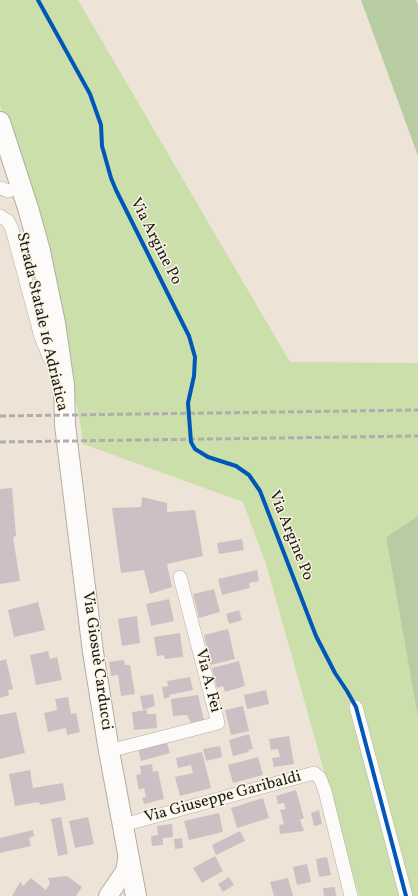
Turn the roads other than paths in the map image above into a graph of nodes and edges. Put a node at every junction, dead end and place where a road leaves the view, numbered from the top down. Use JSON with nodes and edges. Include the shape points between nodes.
{"nodes":[{"id":1,"x":0,"y":122,"type":"edge"},
{"id":2,"x":0,"y":164,"type":"edge"},
{"id":3,"x":5,"y":190,"type":"edge"},
{"id":4,"x":28,"y":208,"type":"junction"},
{"id":5,"x":0,"y":216,"type":"edge"},
{"id":6,"x":50,"y":359,"type":"junction"},
{"id":7,"x":65,"y":425,"type":"junction"},
{"id":8,"x":180,"y":577,"type":"dead end"},
{"id":9,"x":356,"y":707,"type":"dead end"},
{"id":10,"x":109,"y":751,"type":"junction"},
{"id":11,"x":123,"y":825,"type":"junction"},
{"id":12,"x":128,"y":855,"type":"junction"},
{"id":13,"x":108,"y":896,"type":"edge"},
{"id":14,"x":136,"y":896,"type":"edge"},
{"id":15,"x":351,"y":896,"type":"edge"},
{"id":16,"x":406,"y":896,"type":"edge"}],
"edges":[{"from":1,"to":4,"type":"main road","name":"Strada Statale 16 Adriatica"},
{"from":2,"to":3,"type":"main road","name":"Strada Statale 16 Adriatica"},
{"from":3,"to":4,"type":"main road","name":"Strada Statale 16 Adriatica"},
{"from":3,"to":6,"type":"main road","name":"Strada Statale 16 Adriatica","via":[[35,283]]},
{"from":4,"to":7,"type":"main road","name":"Strada Statale 16 Adriatica","via":[[55,323],[64,385]]},
{"from":5,"to":6,"type":"street","via":[[12,229]]},
{"from":6,"to":7,"type":"main road","name":"Strada Statale 16 Adriatica"},
{"from":7,"to":10,"type":"main road","name":"Via Giosuè Carducci","via":[[93,652]]},
{"from":8,"to":10,"type":"street","name":"Via A. Fei","via":[[218,723]]},
{"from":9,"to":16,"type":"street"},
{"from":10,"to":11,"type":"main road","name":"Via Giosuè Carducci"},
{"from":11,"to":12,"type":"main road","name":"Via Giosuè Carducci"},
{"from":11,"to":15,"type":"street","name":"Via Giuseppe Garibaldi","via":[[314,773],[320,778],[325,791]]},
{"from":12,"to":13,"type":"main road","via":[[125,870]]},
{"from":12,"to":14,"type":"main road","name":"Via Giosuè Carducci"}]}
